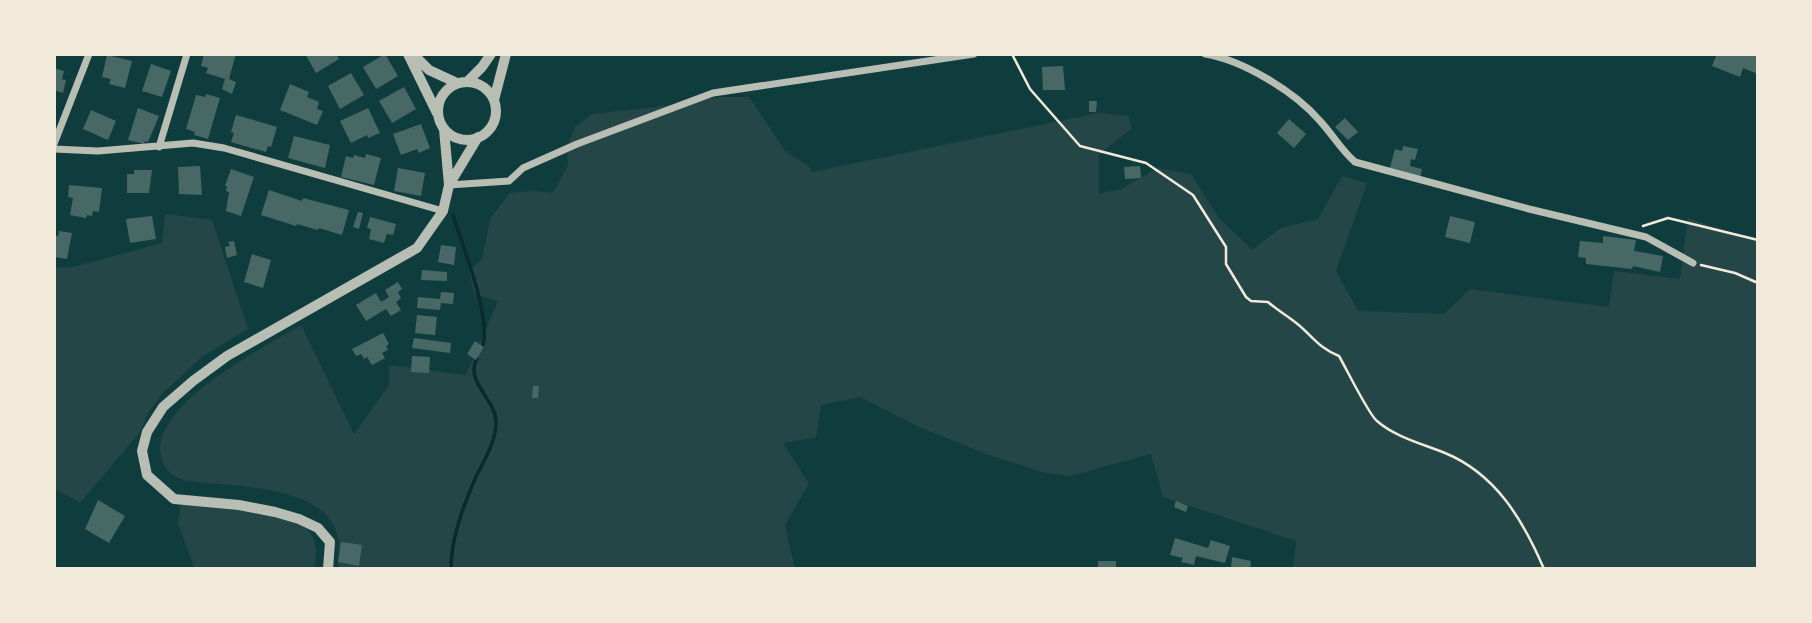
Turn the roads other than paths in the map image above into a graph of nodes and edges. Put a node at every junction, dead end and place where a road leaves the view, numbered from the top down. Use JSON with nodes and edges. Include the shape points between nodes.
{"nodes":[{"id":1,"x":89,"y":54,"type":"edge"},
{"id":2,"x":187,"y":54,"type":"edge"},
{"id":3,"x":408,"y":54,"type":"edge"},
{"id":4,"x":413,"y":54,"type":"edge"},
{"id":5,"x":422,"y":54,"type":"edge"},
{"id":6,"x":491,"y":54,"type":"edge"},
{"id":7,"x":506,"y":54,"type":"edge"},
{"id":8,"x":974,"y":54,"type":"edge"},
{"id":9,"x":1205,"y":54,"type":"edge"},
{"id":10,"x":427,"y":68,"type":"junction"},
{"id":11,"x":462,"y":83,"type":"junction"},
{"id":12,"x":494,"y":100,"type":"junction"},
{"id":13,"x":438,"y":116,"type":"junction"},
{"id":14,"x":444,"y":129,"type":"junction"},
{"id":15,"x":478,"y":138,"type":"junction"},
{"id":16,"x":54,"y":147,"type":"edge"},
{"id":17,"x":159,"y":147,"type":"junction"},
{"id":18,"x":449,"y":185,"type":"junction"},
{"id":19,"x":443,"y":211,"type":"junction"},
{"id":20,"x":1693,"y":263,"type":"road end"},
{"id":21,"x":328,"y":569,"type":"edge"}],
"edges":[{"from":1,"to":16,"type":"street"},
{"from":2,"to":17,"type":"street"},
{"from":3,"to":13,"type":"street"},
{"from":4,"to":10,"type":"street"},
{"from":5,"to":10,"type":"street"},
{"from":6,"to":11,"type":"street"},
{"from":7,"to":12,"type":"street"},
{"from":8,"to":18,"type":"street","via":[[713,93],[577,144],[523,168],[509,181]]},
{"from":9,"to":20,"type":"street","via":[[1242,66],[1282,87],[1320,120],[1355,162],[1646,237]]},
{"from":10,"to":11,"type":"street"},
{"from":11,"to":12,"type":"street","via":[[483,86]]},
{"from":11,"to":13,"type":"street","via":[[442,96]]},
{"from":12,"to":15,"type":"street","via":[[495,118]]},
{"from":13,"to":14,"type":"street"},
{"from":14,"to":15,"type":"street","via":[[460,139]]},
{"from":14,"to":18,"type":"street"},
{"from":15,"to":18,"type":"street"},
{"from":16,"to":17,"type":"street","via":[[98,151]]},
{"from":17,"to":19,"type":"street","via":[[193,143],[224,148]]},
{"from":18,"to":19,"type":"street"},
{"from":19,"to":21,"type":"street","via":[[417,247],[193,381],[163,407],[147,432],[142,451],[147,475],[174,499],[239,505],[299,519],[330,542]]}]}
